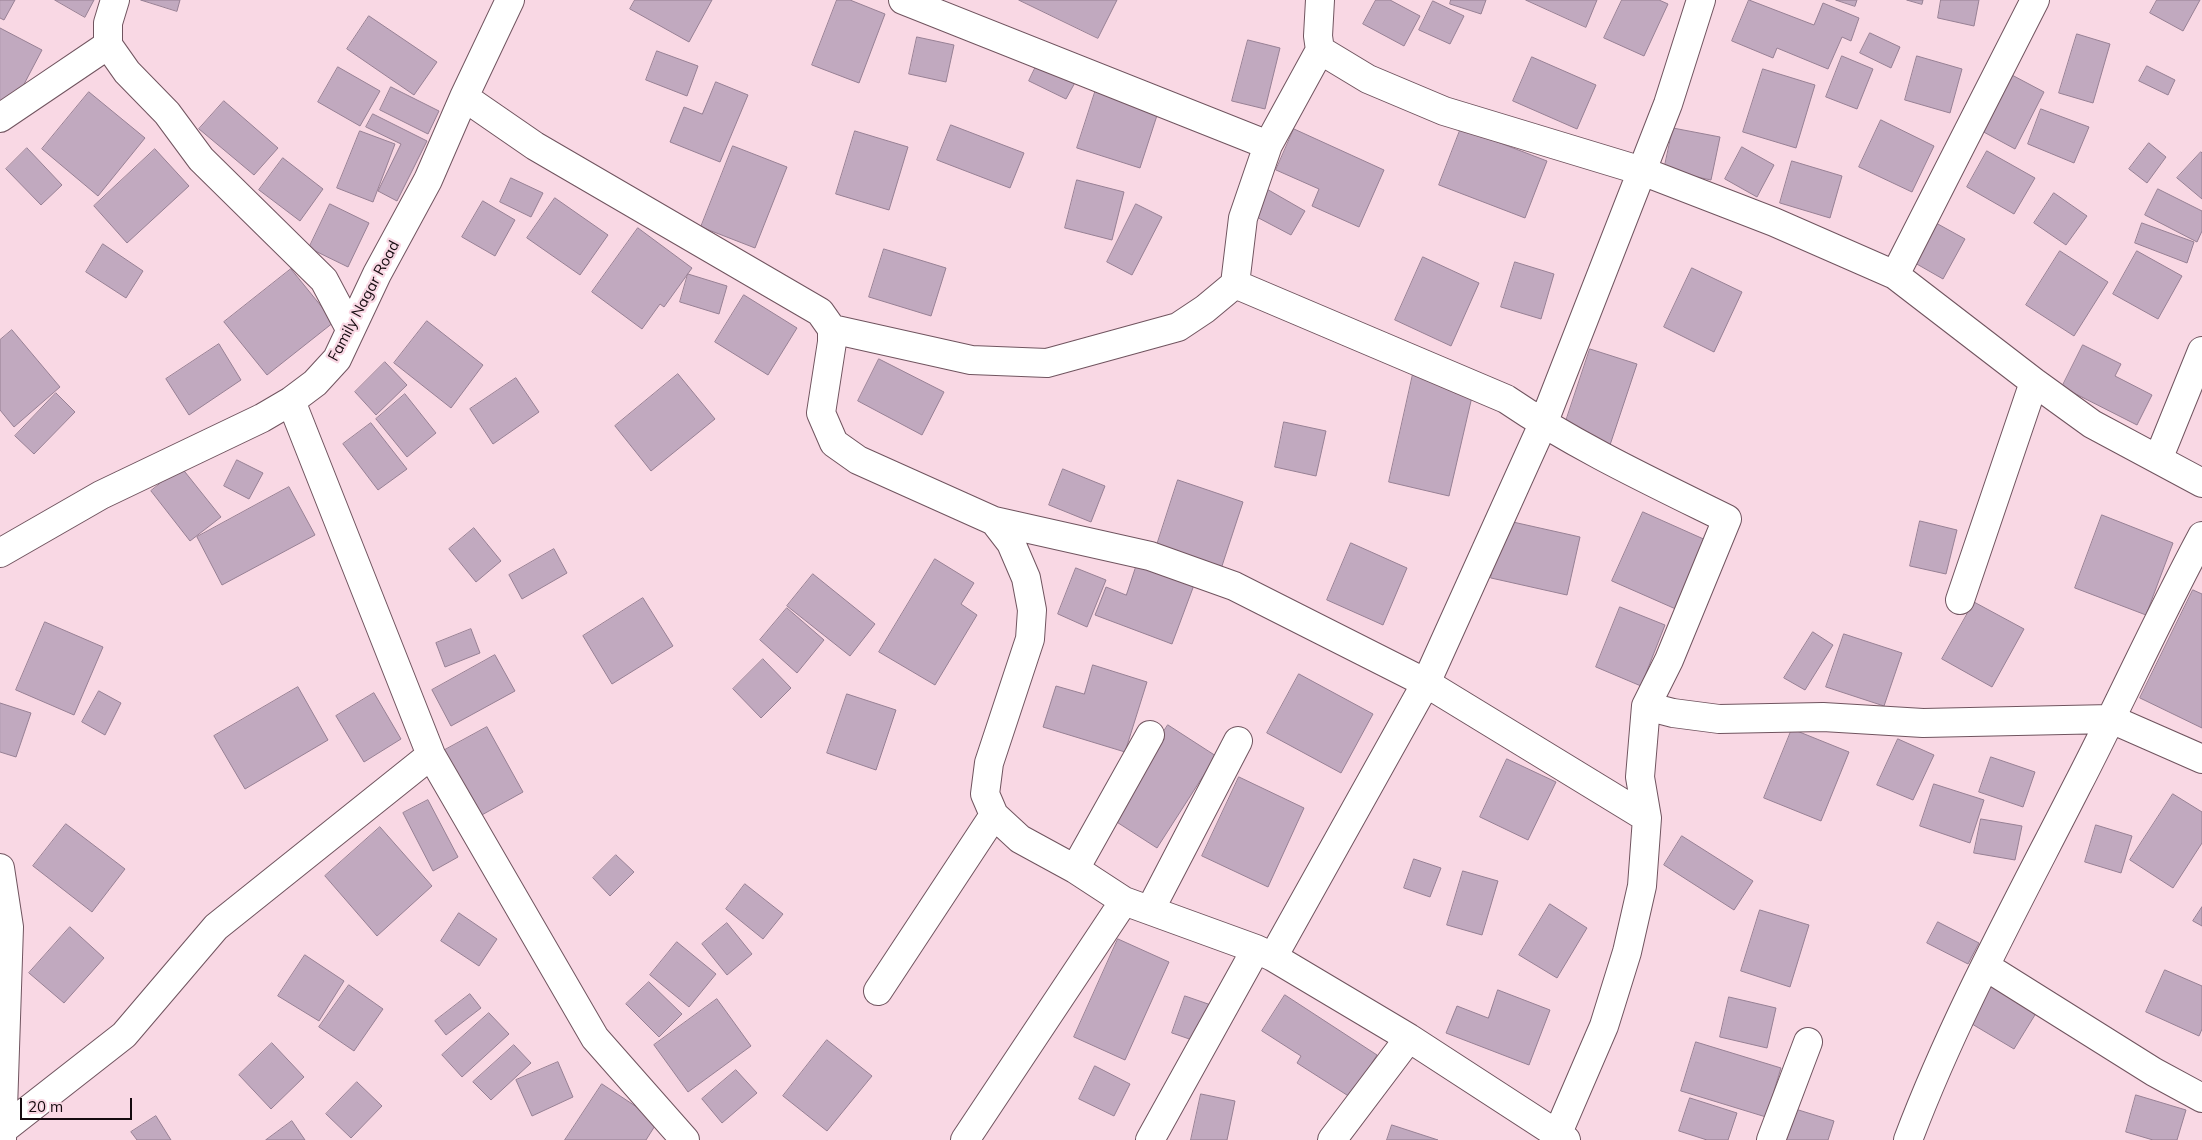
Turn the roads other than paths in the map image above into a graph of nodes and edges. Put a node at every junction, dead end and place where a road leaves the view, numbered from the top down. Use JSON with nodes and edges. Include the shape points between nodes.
{"nodes":[{"id":1,"x":115,"y":0,"type":"edge"},
{"id":2,"x":510,"y":0,"type":"edge"},
{"id":3,"x":903,"y":0,"type":"edge"},
{"id":4,"x":1320,"y":0,"type":"edge"},
{"id":5,"x":1701,"y":0,"type":"edge"},
{"id":6,"x":2035,"y":0,"type":"edge"},
{"id":7,"x":108,"y":45,"type":"junction"},
{"id":8,"x":1320,"y":50,"type":"junction"},
{"id":9,"x":464,"y":97,"type":"junction"},
{"id":10,"x":0,"y":118,"type":"edge"},
{"id":11,"x":1268,"y":145,"type":"junction"},
{"id":12,"x":1642,"y":171,"type":"junction"},
{"id":13,"x":1895,"y":275,"type":"junction"},
{"id":14,"x":1235,"y":284,"type":"junction"},
{"id":15,"x":350,"y":329,"type":"junction"},
{"id":16,"x":832,"y":329,"type":"junction"},
{"id":17,"x":2202,"y":351,"type":"edge"},
{"id":18,"x":2034,"y":382,"type":"junction"},
{"id":19,"x":291,"y":400,"type":"junction"},
{"id":20,"x":1543,"y":424,"type":"junction"},
{"id":21,"x":2159,"y":457,"type":"junction"},
{"id":22,"x":2202,"y":483,"type":"edge"},
{"id":23,"x":994,"y":521,"type":"junction"},
{"id":24,"x":2202,"y":536,"type":"edge"},
{"id":25,"x":0,"y":553,"type":"edge"},
{"id":26,"x":1960,"y":600,"type":"dead end"},
{"id":27,"x":1426,"y":683,"type":"junction"},
{"id":28,"x":1646,"y":706,"type":"junction"},
{"id":29,"x":2111,"y":719,"type":"junction"},
{"id":30,"x":1150,"y":735,"type":"dead end"},
{"id":31,"x":1238,"y":741,"type":"dead end"},
{"id":32,"x":431,"y":755,"type":"junction"},
{"id":33,"x":2202,"y":758,"type":"edge"},
{"id":34,"x":994,"y":815,"type":"junction"},
{"id":35,"x":1647,"y":818,"type":"junction"},
{"id":36,"x":0,"y":868,"type":"edge"},
{"id":37,"x":1075,"y":869,"type":"junction"},
{"id":38,"x":1124,"y":901,"type":"junction"},
{"id":39,"x":1150,"y":910,"type":"junction"},
{"id":40,"x":1264,"y":953,"type":"junction"},
{"id":41,"x":1985,"y":966,"type":"junction"},
{"id":42,"x":878,"y":991,"type":"dead end"},
{"id":43,"x":1409,"y":1038,"type":"junction"},
{"id":44,"x":1808,"y":1042,"type":"dead end"},
{"id":45,"x":2202,"y":1098,"type":"edge"},
{"id":46,"x":1,"y":1134,"type":"edge"},
{"id":47,"x":1561,"y":1138,"type":"edge"},
{"id":48,"x":685,"y":1140,"type":"edge"},
{"id":49,"x":965,"y":1140,"type":"edge"},
{"id":50,"x":1150,"y":1140,"type":"edge"},
{"id":51,"x":1332,"y":1140,"type":"edge"},
{"id":52,"x":1771,"y":1140,"type":"edge"},
{"id":53,"x":1908,"y":1140,"type":"edge"}],
"edges":[{"from":1,"to":7,"type":"street","via":[[108,23]]},
{"from":2,"to":9,"type":"street","name":"Family Nagar Road"},
{"from":3,"to":11,"type":"street"},
{"from":4,"to":8,"type":"street"},
{"from":5,"to":12,"type":"street","via":[[1668,104]]},
{"from":6,"to":13,"type":"street"},
{"from":7,"to":10,"type":"street"},
{"from":7,"to":15,"type":"street","via":[[127,72],[167,113],[201,159],[324,280]]},
{"from":8,"to":11,"type":"street"},
{"from":8,"to":12,"type":"street","via":[[1368,79],[1444,111]]},
{"from":9,"to":15,"type":"street","name":"Family Nagar Road","via":[[428,180]]},
{"from":9,"to":16,"type":"street","via":[[535,146],[820,312]]},
{"from":11,"to":14,"type":"street","via":[[1243,218]]},
{"from":12,"to":13,"type":"street","via":[[1774,222]]},
{"from":12,"to":20,"type":"street"},
{"from":13,"to":18,"type":"street"},
{"from":14,"to":16,"type":"street","via":[[1178,327],[1047,363],[971,360]]},
{"from":14,"to":20,"type":"street","via":[[1506,399]]},
{"from":15,"to":19,"type":"street","name":"Family Nagar Road","via":[[336,359],[315,383]]},
{"from":16,"to":23,"type":"street","via":[[821,413],[834,442],[858,460]]},
{"from":17,"to":21,"type":"street"},
{"from":18,"to":21,"type":"street","via":[[2092,424]]},
{"from":18,"to":26,"type":"street"},
{"from":19,"to":25,"type":"street","name":"Family Nagar Road","via":[[262,418],[102,495]]},
{"from":19,"to":32,"type":"street"},
{"from":20,"to":27,"type":"street"},
{"from":20,"to":28,"type":"street","via":[[1727,519],[1688,616]]},
{"from":21,"to":22,"type":"street"},
{"from":23,"to":27,"type":"street","via":[[1150,556],[1234,586]]},
{"from":23,"to":34,"type":"street","via":[[1011,543],[1026,578],[1032,610],[1030,639],[989,763],[985,794]]},
{"from":24,"to":29,"type":"street","via":[[2169,596]]},
{"from":27,"to":35,"type":"street"},
{"from":27,"to":40,"type":"street"},
{"from":28,"to":29,"type":"street","via":[[1719,720],[1823,716],[1923,724]]},
{"from":28,"to":35,"type":"street","via":[[1640,777]]},
{"from":29,"to":33,"type":"street"},
{"from":29,"to":41,"type":"street"},
{"from":30,"to":37,"type":"street"},
{"from":31,"to":39,"type":"street"},
{"from":32,"to":46,"type":"street","via":[[216,927],[124,1035]]},
{"from":32,"to":48,"type":"street","via":[[595,1038]]},
{"from":34,"to":37,"type":"street","via":[[1020,839]]},
{"from":34,"to":42,"type":"street"},
{"from":35,"to":47,"type":"street","via":[[1642,886],[1627,952],[1604,1026]]},
{"from":36,"to":46,"type":"street","via":[[9,928]]},
{"from":37,"to":38,"type":"street"},
{"from":38,"to":39,"type":"street"},
{"from":38,"to":49,"type":"street"},
{"from":39,"to":40,"type":"street"},
{"from":40,"to":43,"type":"street"},
{"from":40,"to":50,"type":"street"},
{"from":41,"to":45,"type":"street","via":[[2154,1072]]},
{"from":41,"to":53,"type":"street","via":[[1928,1087]]},
{"from":43,"to":47,"type":"street"},
{"from":43,"to":51,"type":"street"},
{"from":44,"to":52,"type":"street"}]}
